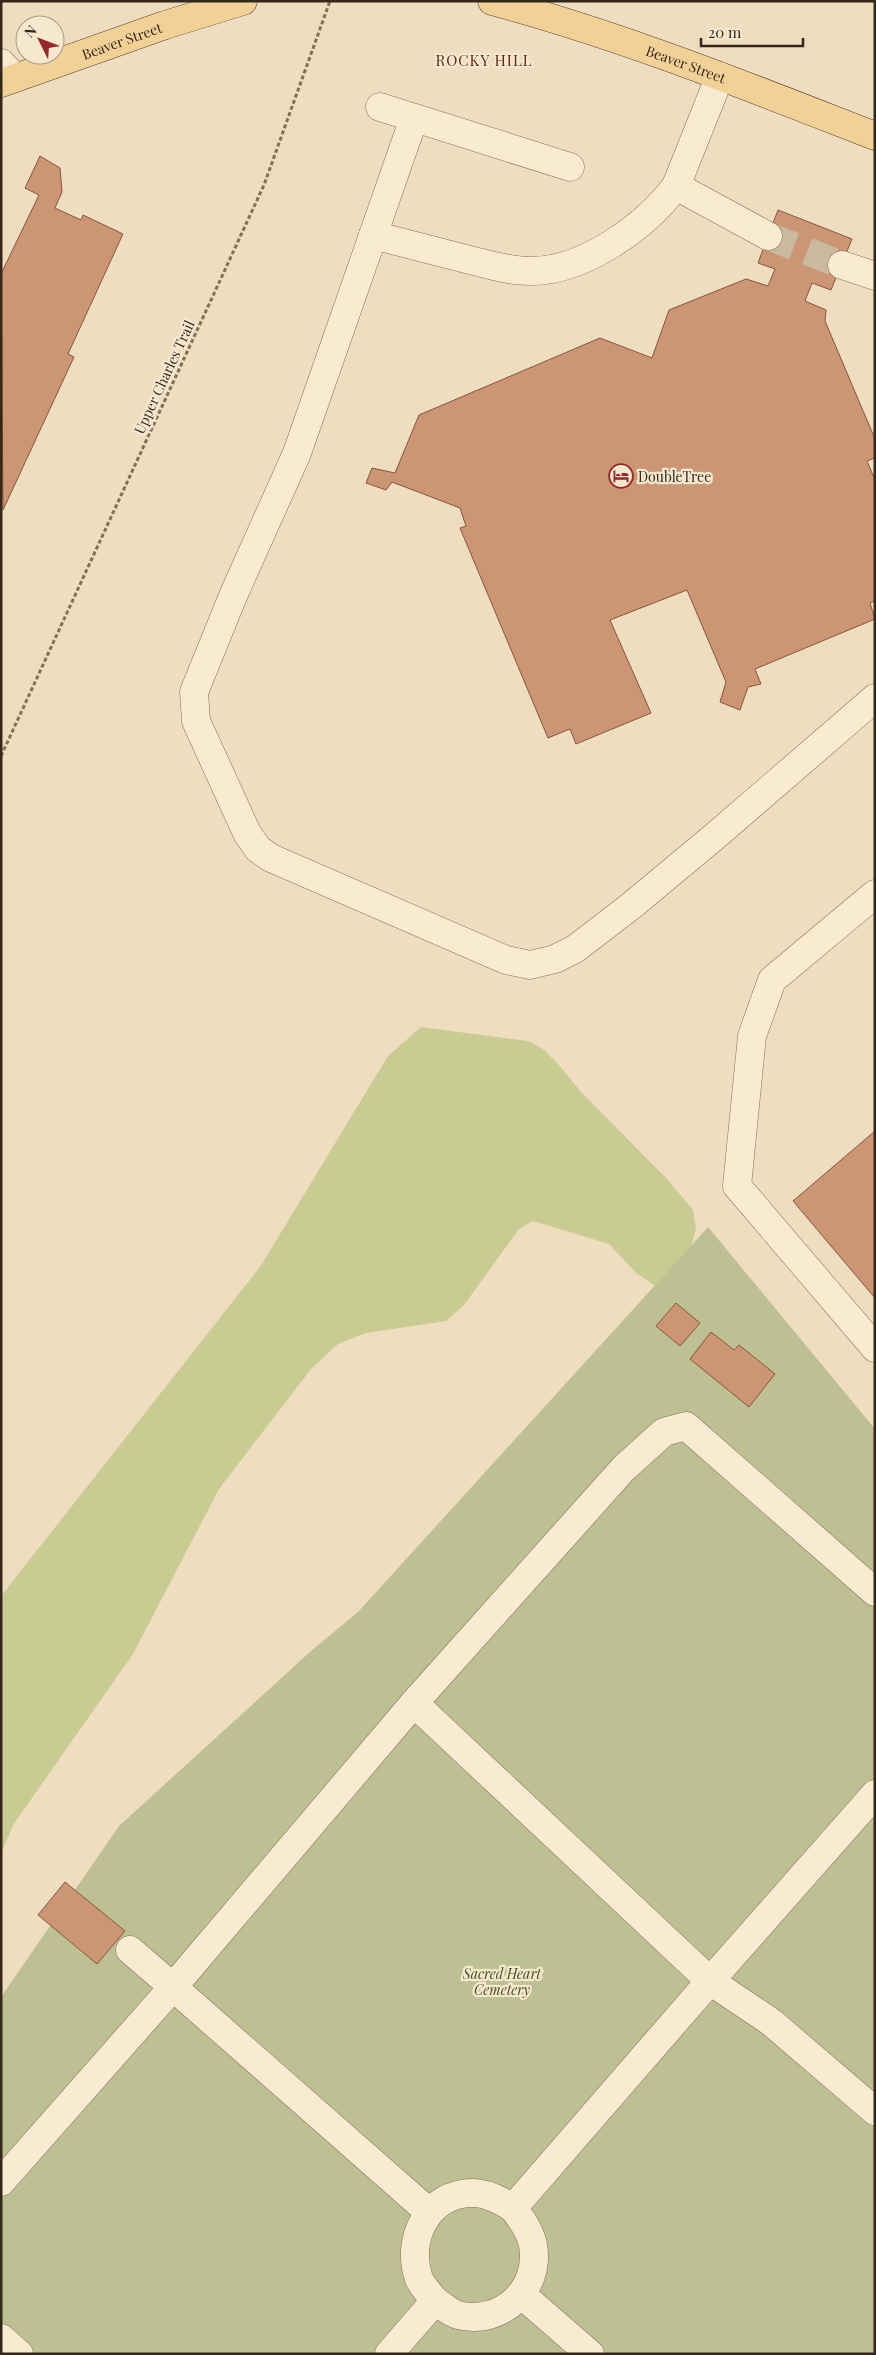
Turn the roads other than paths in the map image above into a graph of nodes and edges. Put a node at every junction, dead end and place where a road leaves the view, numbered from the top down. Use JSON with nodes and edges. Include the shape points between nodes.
{"nodes":[{"id":1,"x":243,"y":1,"type":"edge"},
{"id":2,"x":492,"y":1,"type":"edge"},
{"id":3,"x":6,"y":75,"type":"edge"},
{"id":4,"x":720,"y":76,"type":"junction"},
{"id":5,"x":380,"y":107,"type":"dead end"},
{"id":6,"x":414,"y":118,"type":"junction"},
{"id":7,"x":875,"y":136,"type":"edge"},
{"id":8,"x":570,"y":167,"type":"dead end"},
{"id":9,"x":676,"y":186,"type":"junction"},
{"id":10,"x":374,"y":236,"type":"junction"},
{"id":11,"x":768,"y":236,"type":"tunnel mouth"},
{"id":12,"x":842,"y":265,"type":"tunnel mouth"},
{"id":13,"x":875,"y":276,"type":"edge"},
{"id":14,"x":875,"y":698,"type":"edge"},
{"id":15,"x":875,"y":894,"type":"edge"},
{"id":16,"x":875,"y":1348,"type":"edge"},
{"id":17,"x":875,"y":1592,"type":"edge"},
{"id":18,"x":414,"y":1703,"type":"junction"},
{"id":19,"x":875,"y":1794,"type":"edge"},
{"id":20,"x":130,"y":1950,"type":"dead end"},
{"id":21,"x":710,"y":1981,"type":"junction"},
{"id":22,"x":173,"y":1987,"type":"junction"},
{"id":23,"x":875,"y":2111,"type":"edge"},
{"id":24,"x":1,"y":2182,"type":"edge"},
{"id":25,"x":513,"y":2208,"type":"junction"},
{"id":26,"x":429,"y":2212,"type":"junction"},
{"id":27,"x":522,"y":2295,"type":"junction"},
{"id":28,"x":435,"y":2300,"type":"junction"},
{"id":29,"x":1,"y":2338,"type":"edge"},
{"id":30,"x":18,"y":2354,"type":"edge"},
{"id":31,"x":389,"y":2354,"type":"edge"},
{"id":32,"x":590,"y":2354,"type":"edge"}],
"edges":[{"from":1,"to":3,"type":"main road","name":"Beaver Street"},
{"from":2,"to":4,"type":"main road","name":"Beaver Street","via":[[573,25]]},
{"from":4,"to":7,"type":"main road","name":"Beaver Street"},
{"from":4,"to":9,"type":"lane"},
{"from":5,"to":6,"type":"lane"},
{"from":6,"to":8,"type":"lane"},
{"from":6,"to":10,"type":"lane"},
{"from":9,"to":10,"type":"lane","via":[[661,206],[633,229],[595,252],[555,268],[506,269]]},
{"from":9,"to":11,"type":"lane"},
{"from":10,"to":14,"type":"lane","via":[[297,453],[194,692],[196,721],[247,833],[258,849],[271,858],[506,960],[530,965],[555,959],[575,949],[631,906]]},
{"from":12,"to":13,"type":"lane"},
{"from":15,"to":16,"type":"lane","via":[[772,980],[752,1036],[737,1186]]},
{"from":17,"to":18,"type":"lane","via":[[686,1426],[664,1432],[624,1468]]},
{"from":18,"to":21,"type":"lane"},
{"from":18,"to":22,"type":"lane"},
{"from":19,"to":21,"type":"lane"},
{"from":20,"to":22,"type":"lane"},
{"from":21,"to":23,"type":"lane","via":[[771,2022]]},
{"from":21,"to":25,"type":"lane"},
{"from":22,"to":24,"type":"lane"},
{"from":22,"to":26,"type":"lane"},
{"from":25,"to":26,"type":"lane","via":[[498,2199],[474,2193],[448,2198]]},
{"from":25,"to":27,"type":"lane","via":[[527,2226],[533,2245],[534,2271]]},
{"from":26,"to":28,"type":"lane","via":[[416,2237],[414,2260],[420,2281]]},
{"from":27,"to":28,"type":"lane","via":[[500,2312],[476,2317],[456,2314]]},
{"from":27,"to":32,"type":"lane"},
{"from":28,"to":31,"type":"lane"},
{"from":29,"to":30,"type":"lane"}]}
